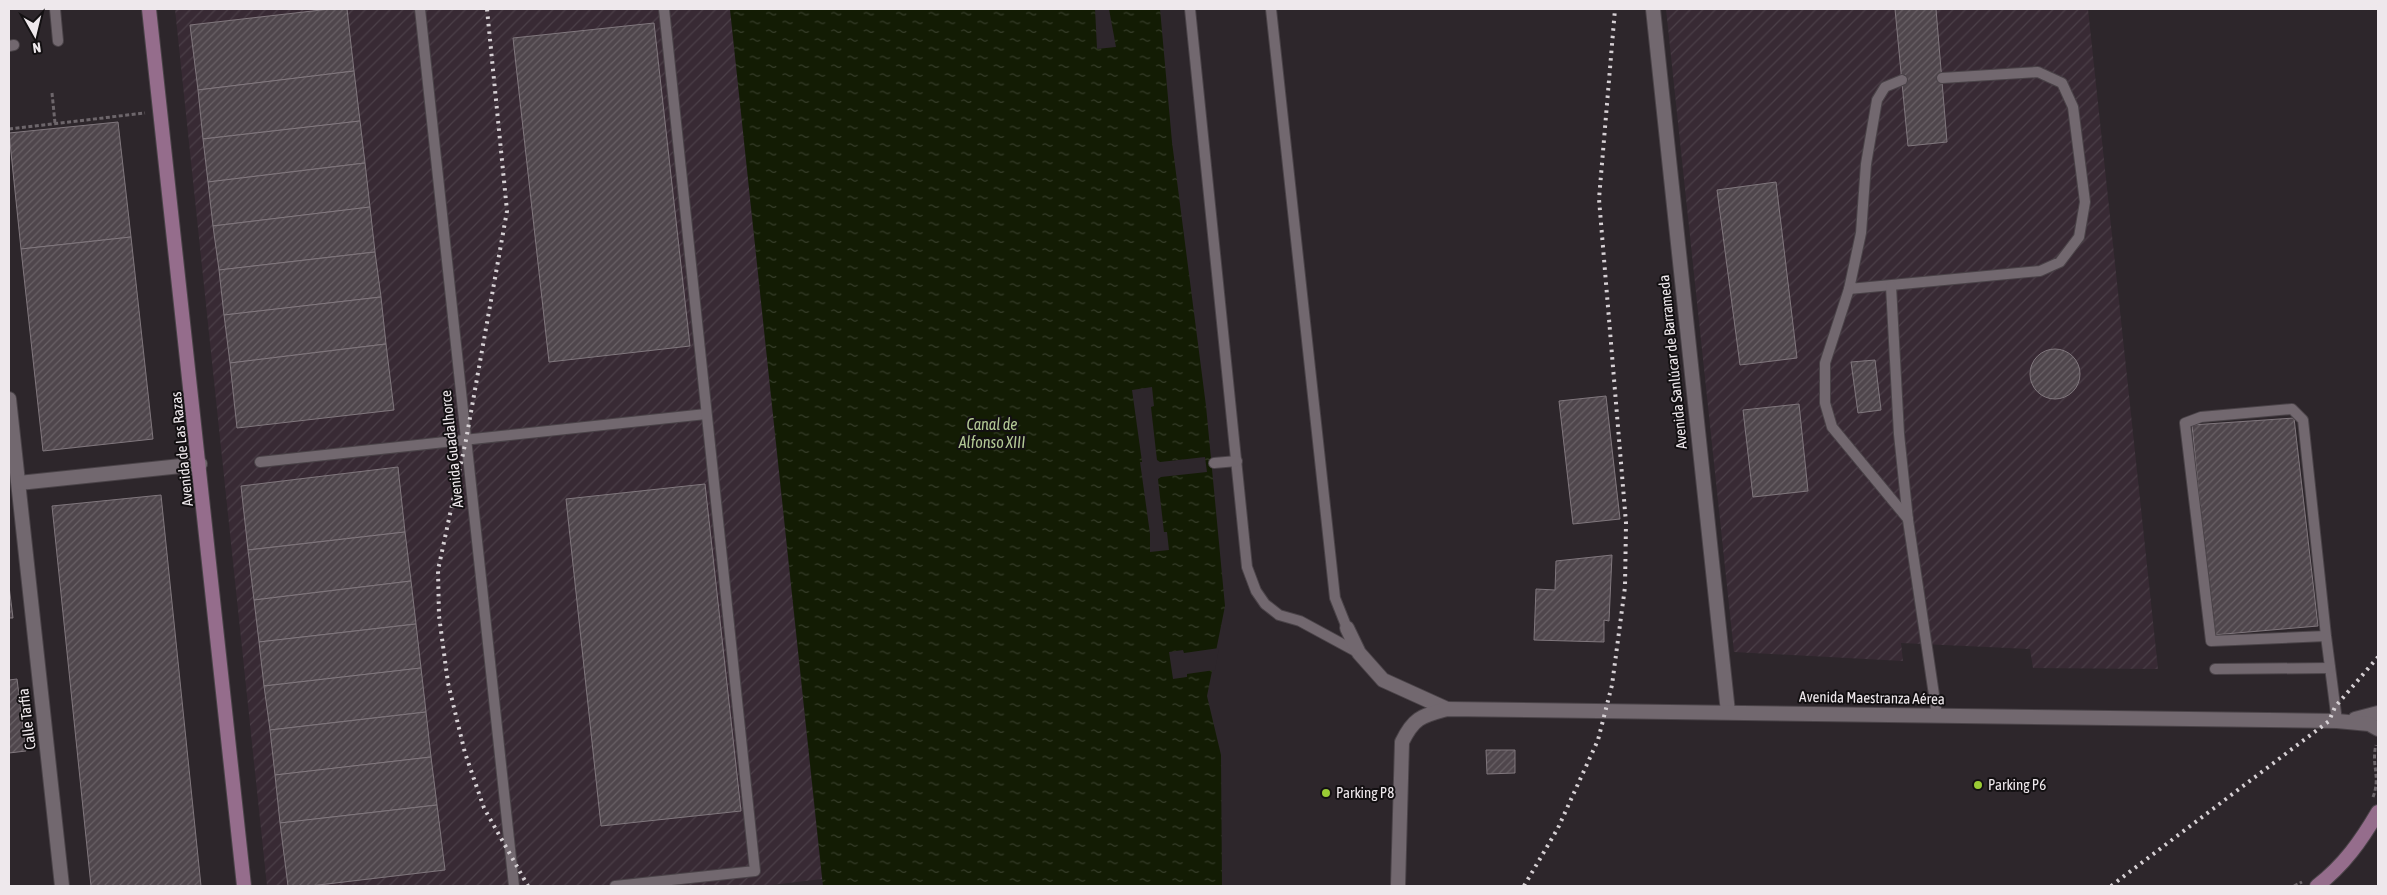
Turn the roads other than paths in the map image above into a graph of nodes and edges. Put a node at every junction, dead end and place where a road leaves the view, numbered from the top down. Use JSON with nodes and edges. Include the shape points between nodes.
{"nodes":[{"id":1,"x":55,"y":9,"type":"edge"},
{"id":2,"x":149,"y":9,"type":"edge"},
{"id":3,"x":420,"y":9,"type":"edge"},
{"id":4,"x":664,"y":9,"type":"edge"},
{"id":5,"x":1190,"y":9,"type":"edge"},
{"id":6,"x":1271,"y":9,"type":"edge"},
{"id":7,"x":1653,"y":9,"type":"edge"},
{"id":8,"x":58,"y":41,"type":"dead end"},
{"id":9,"x":1942,"y":78,"type":"dead end"},
{"id":10,"x":1902,"y":80,"type":"dead end"},
{"id":11,"x":1891,"y":286,"type":"junction"},
{"id":12,"x":1849,"y":289,"type":"junction"},
{"id":13,"x":9,"y":399,"type":"edge"},
{"id":14,"x":706,"y":414,"type":"junction"},
{"id":15,"x":466,"y":440,"type":"junction"},
{"id":16,"x":1237,"y":460,"type":"junction"},
{"id":17,"x":260,"y":462,"type":"dead end"},
{"id":18,"x":1214,"y":463,"type":"dead end"},
{"id":19,"x":200,"y":464,"type":"junction"},
{"id":20,"x":19,"y":483,"type":"junction"},
{"id":21,"x":1908,"y":520,"type":"junction"},
{"id":22,"x":1347,"y":628,"type":"joint"},
{"id":23,"x":2326,"y":636,"type":"junction"},
{"id":24,"x":1359,"y":653,"type":"junction"},
{"id":25,"x":2330,"y":668,"type":"junction"},
{"id":26,"x":2215,"y":669,"type":"dead end"},
{"id":27,"x":1447,"y":709,"type":"junction"},
{"id":28,"x":1728,"y":712,"type":"junction"},
{"id":29,"x":2378,"y":713,"type":"edge"},
{"id":30,"x":1937,"y":715,"type":"junction"},
{"id":31,"x":2337,"y":722,"type":"junction"},
{"id":32,"x":2378,"y":729,"type":"edge"},
{"id":33,"x":2374,"y":808,"type":"edge"},
{"id":34,"x":62,"y":886,"type":"edge"},
{"id":35,"x":244,"y":886,"type":"edge"},
{"id":36,"x":514,"y":886,"type":"edge"},
{"id":37,"x":615,"y":886,"type":"edge"},
{"id":38,"x":1398,"y":886,"type":"edge"},
{"id":39,"x":2317,"y":886,"type":"edge"}],
"edges":[{"from":1,"to":8,"type":"lane"},
{"from":2,"to":19,"type":"main road","name":"Avenida de Las Razas"},
{"from":3,"to":15,"type":"lane","name":"Avenida Guadalhorce"},
{"from":4,"to":14,"type":"lane"},
{"from":5,"to":16,"type":"lane"},
{"from":6,"to":22,"type":"lane","via":[[1335,598]]},
{"from":7,"to":28,"type":"street","name":"Avenida Sanlúcar de Barrameda"},
{"from":9,"to":11,"type":"lane","via":[[2038,72],[2062,83],[2073,107],[2085,202],[2079,237],[2060,262],[2040,271]]},
{"from":10,"to":12,"type":"lane","via":[[1885,87],[1877,100],[1866,164],[1861,233]]},
{"from":11,"to":12,"type":"lane"},
{"from":11,"to":21,"type":"lane","via":[[1899,434]]},
{"from":12,"to":21,"type":"lane","via":[[1825,362],[1825,402],[1832,427]]},
{"from":13,"to":20,"type":"street","name":"Calle Tarfia"},
{"from":14,"to":15,"type":"lane"},
{"from":14,"to":37,"type":"lane","via":[[755,871]]},
{"from":15,"to":17,"type":"lane"},
{"from":15,"to":36,"type":"lane","name":"Avenida Guadalhorce"},
{"from":16,"to":18,"type":"lane"},
{"from":16,"to":24,"type":"lane","via":[[1248,567],[1256,591],[1265,604],[1279,614],[1300,621]]},
{"from":19,"to":20,"type":"street"},
{"from":19,"to":35,"type":"main road","name":"Avenida de Las Razas"},
{"from":20,"to":34,"type":"street","name":"Calle Tarfia"},
{"from":21,"to":30,"type":"lane"},
{"from":22,"to":24,"type":"street"},
{"from":23,"to":23,"type":"lane","via":[[2303,420],[2292,409],[2201,416],[2185,423],[2211,641]]},
{"from":23,"to":25,"type":"lane"},
{"from":24,"to":27,"type":"street","via":[[1383,680]]},
{"from":25,"to":26,"type":"lane"},
{"from":25,"to":31,"type":"lane"},
{"from":27,"to":28,"type":"street","name":"Avenida Maestranza Aérea"},
{"from":27,"to":38,"type":"street","name":"Avenida Maestranza Aérea","via":[[1422,715],[1410,725],[1402,742]]},
{"from":28,"to":30,"type":"street","name":"Avenida Maestranza Aérea"},
{"from":29,"to":31,"type":"street"},
{"from":30,"to":31,"type":"street","name":"Avenida Maestranza Aérea"},
{"from":31,"to":32,"type":"street","via":[[2369,724]]},
{"from":33,"to":39,"type":"main road","via":[[2359,845],[2336,872]]}]}
